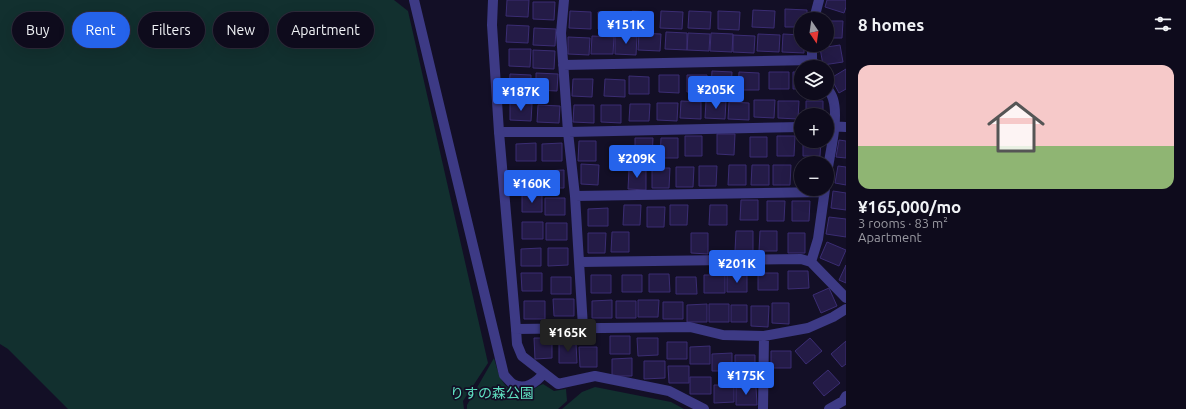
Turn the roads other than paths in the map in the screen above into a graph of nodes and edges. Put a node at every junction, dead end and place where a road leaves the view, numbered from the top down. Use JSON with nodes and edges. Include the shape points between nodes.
{"nodes":[{"id":1,"x":414,"y":0,"type":"edge"},
{"id":2,"x":493,"y":0,"type":"edge"},
{"id":3,"x":564,"y":0,"type":"edge"},
{"id":4,"x":819,"y":0,"type":"edge"},
{"id":5,"x":816,"y":12,"type":"edge"},
{"id":6,"x":794,"y":64,"type":"edge"},
{"id":7,"x":563,"y":65,"type":"junction"},
{"id":8,"x":833,"y":100,"type":"edge"},
{"id":9,"x":834,"y":116,"type":"edge"},
{"id":10,"x":834,"y":126,"type":"edge"},
{"id":11,"x":794,"y":127,"type":"edge"},
{"id":12,"x":846,"y":127,"type":"edge"},
{"id":13,"x":499,"y":132,"type":"junction"},
{"id":14,"x":568,"y":132,"type":"junction"},
{"id":15,"x":794,"y":191,"type":"edge"},
{"id":16,"x":575,"y":196,"type":"junction"},
{"id":17,"x":823,"y":196,"type":"edge"},
{"id":18,"x":580,"y":262,"type":"junction"},
{"id":19,"x":811,"y":262,"type":"junction"},
{"id":20,"x":846,"y":298,"type":"edge"},
{"id":21,"x":846,"y":309,"type":"edge"},
{"id":22,"x":583,"y":328,"type":"junction"},
{"id":23,"x":516,"y":329,"type":"junction"},
{"id":24,"x":764,"y":336,"type":"junction"},
{"id":25,"x":544,"y":373,"type":"junction"},
{"id":26,"x":846,"y":396,"type":"edge"},
{"id":27,"x":704,"y":409,"type":"edge"},
{"id":28,"x":763,"y":409,"type":"edge"},
{"id":29,"x":829,"y":409,"type":"edge"}],
"edges":[{"from":1,"to":25,"type":"street","via":[[504,375],[514,385],[526,386],[538,380]]},
{"from":2,"to":13,"type":"street","via":[[492,25]]},
{"from":3,"to":7,"type":"street"},
{"from":4,"to":5,"type":"street"},
{"from":6,"to":7,"type":"street"},
{"from":7,"to":14,"type":"street"},
{"from":8,"to":9,"type":"street"},
{"from":10,"to":12,"type":"street"},
{"from":11,"to":14,"type":"street"},
{"from":13,"to":14,"type":"street"},
{"from":13,"to":23,"type":"street"},
{"from":14,"to":16,"type":"street"},
{"from":15,"to":16,"type":"street"},
{"from":16,"to":18,"type":"street"},
{"from":17,"to":19,"type":"street","via":[[818,239]]},
{"from":18,"to":19,"type":"street","via":[[801,259]]},
{"from":18,"to":22,"type":"street"},
{"from":19,"to":20,"type":"street"},
{"from":21,"to":24,"type":"street","via":[[808,328]]},
{"from":22,"to":23,"type":"street"},
{"from":22,"to":24,"type":"street","via":[[690,327],[723,335]]},
{"from":23,"to":25,"type":"street","via":[[517,344],[522,356]]},
{"from":24,"to":28,"type":"street"},
{"from":25,"to":27,"type":"street","via":[[558,384],[595,376],[669,391]]},
{"from":26,"to":29,"type":"street","via":[[843,401]]}]}
